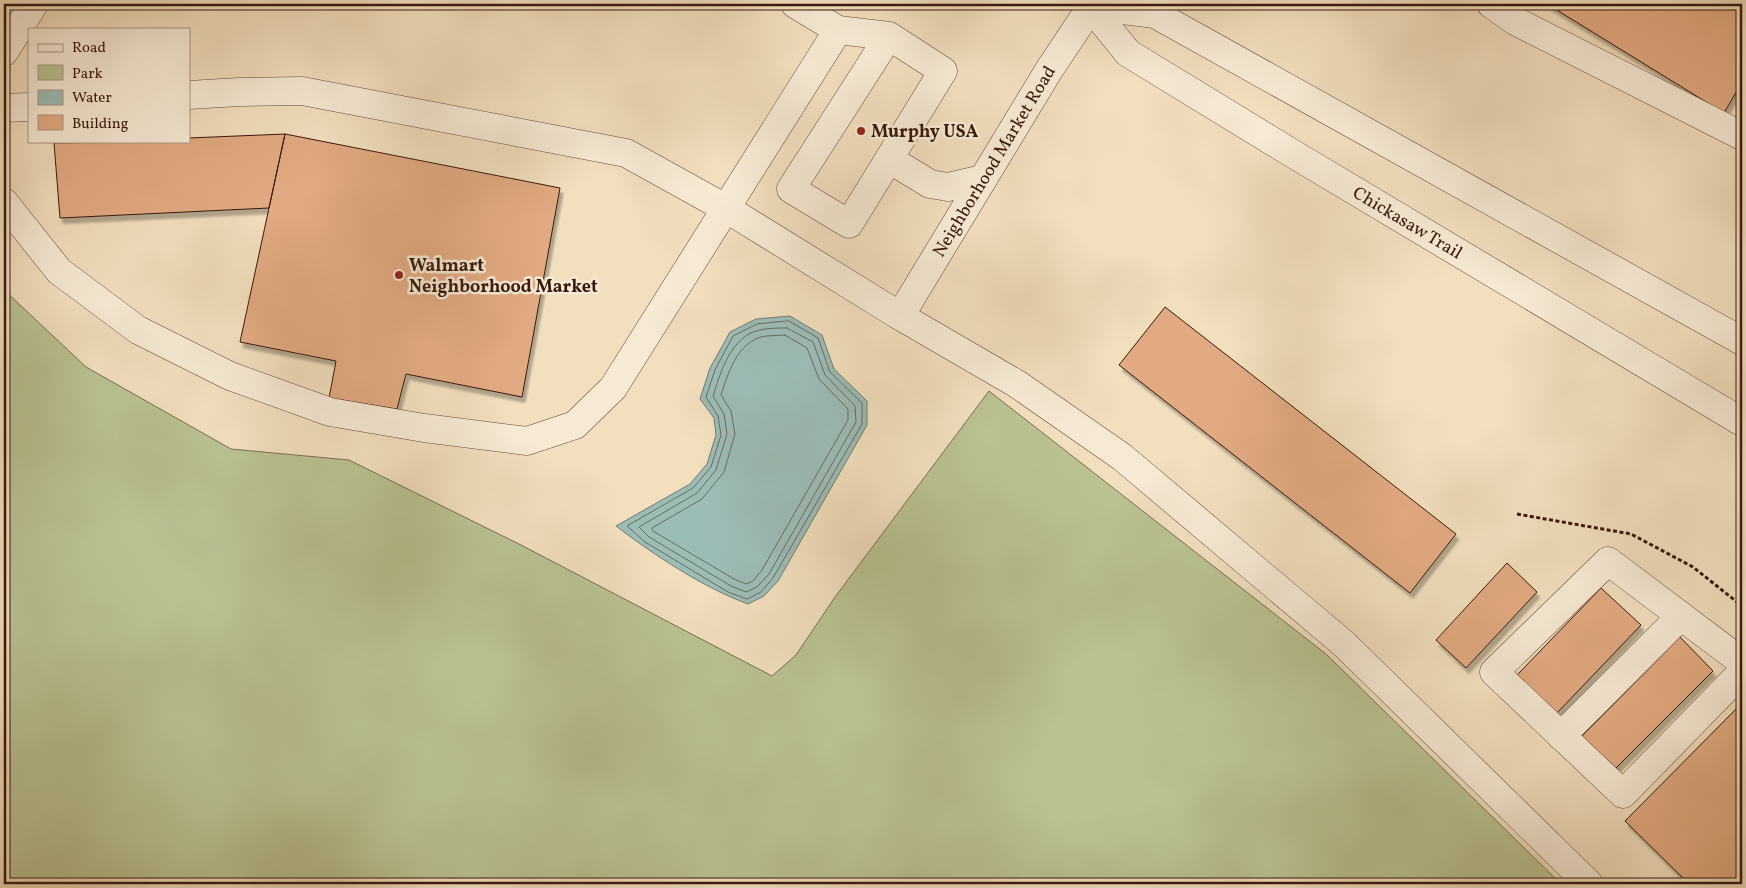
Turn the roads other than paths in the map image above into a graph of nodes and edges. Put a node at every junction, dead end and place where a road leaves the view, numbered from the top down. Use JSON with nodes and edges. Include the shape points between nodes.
{"nodes":[{"id":1,"x":34,"y":4,"type":"edge"},
{"id":2,"x":795,"y":4,"type":"edge"},
{"id":3,"x":1090,"y":4,"type":"edge"},
{"id":4,"x":1491,"y":4,"type":"edge"},
{"id":5,"x":838,"y":30,"type":"junction"},
{"id":6,"x":889,"y":36,"type":"junction"},
{"id":7,"x":4,"y":52,"type":"edge"},
{"id":8,"x":190,"y":95,"type":"edge"},
{"id":9,"x":28,"y":106,"type":"edge"},
{"id":10,"x":4,"y":108,"type":"edge"},
{"id":11,"x":1742,"y":136,"type":"edge"},
{"id":12,"x":889,"y":159,"type":"junction"},
{"id":13,"x":754,"y":166,"type":"junction"},
{"id":14,"x":983,"y":179,"type":"junction"},
{"id":15,"x":791,"y":189,"type":"junction"},
{"id":16,"x":4,"y":202,"type":"edge"},
{"id":17,"x":727,"y":209,"type":"junction"},
{"id":18,"x":900,"y":316,"type":"junction"},
{"id":19,"x":1742,"y":341,"type":"edge"},
{"id":20,"x":1742,"y":422,"type":"edge"},
{"id":21,"x":1681,"y":616,"type":"junction"},
{"id":22,"x":1742,"y":662,"type":"edge"},
{"id":23,"x":1742,"y":672,"type":"edge"},
{"id":24,"x":1561,"y":736,"type":"junction"},
{"id":25,"x":1589,"y":884,"type":"edge"}],
"edges":[{"from":1,"to":7,"type":"street"},
{"from":2,"to":5,"type":"street"},
{"from":3,"to":14,"type":"street","name":"Neighborhood Market Road"},
{"from":3,"to":19,"type":"street","via":[[1155,14]]},
{"from":3,"to":20,"type":"street","name":"Chickasaw Trail","via":[[1128,53]]},
{"from":4,"to":11,"type":"street","via":[[1515,21]]},
{"from":5,"to":6,"type":"street"},
{"from":5,"to":13,"type":"street"},
{"from":6,"to":12,"type":"street","via":[[943,71]]},
{"from":6,"to":15,"type":"street"},
{"from":8,"to":17,"type":"street","via":[[302,91],[626,153]]},
{"from":9,"to":10,"type":"street"},
{"from":12,"to":14,"type":"street","via":[[930,184],[948,187]]},
{"from":12,"to":15,"type":"street","via":[[848,224]]},
{"from":13,"to":15,"type":"street"},
{"from":13,"to":17,"type":"street"},
{"from":14,"to":18,"type":"street","name":"Neighborhood Market Road"},
{"from":16,"to":17,"type":"street","via":[[59,271],[138,330],[230,376],[330,412],[527,441],[575,425],[613,388]]},
{"from":17,"to":18,"type":"street"},
{"from":18,"to":25,"type":"street","via":[[1017,384],[1122,457],[1344,644]]},
{"from":21,"to":22,"type":"street"},
{"from":21,"to":24,"type":"street"},
{"from":21,"to":24,"type":"street","via":[[1608,561],[1494,672]]},
{"from":23,"to":24,"type":"street","via":[[1623,794]]}]}
